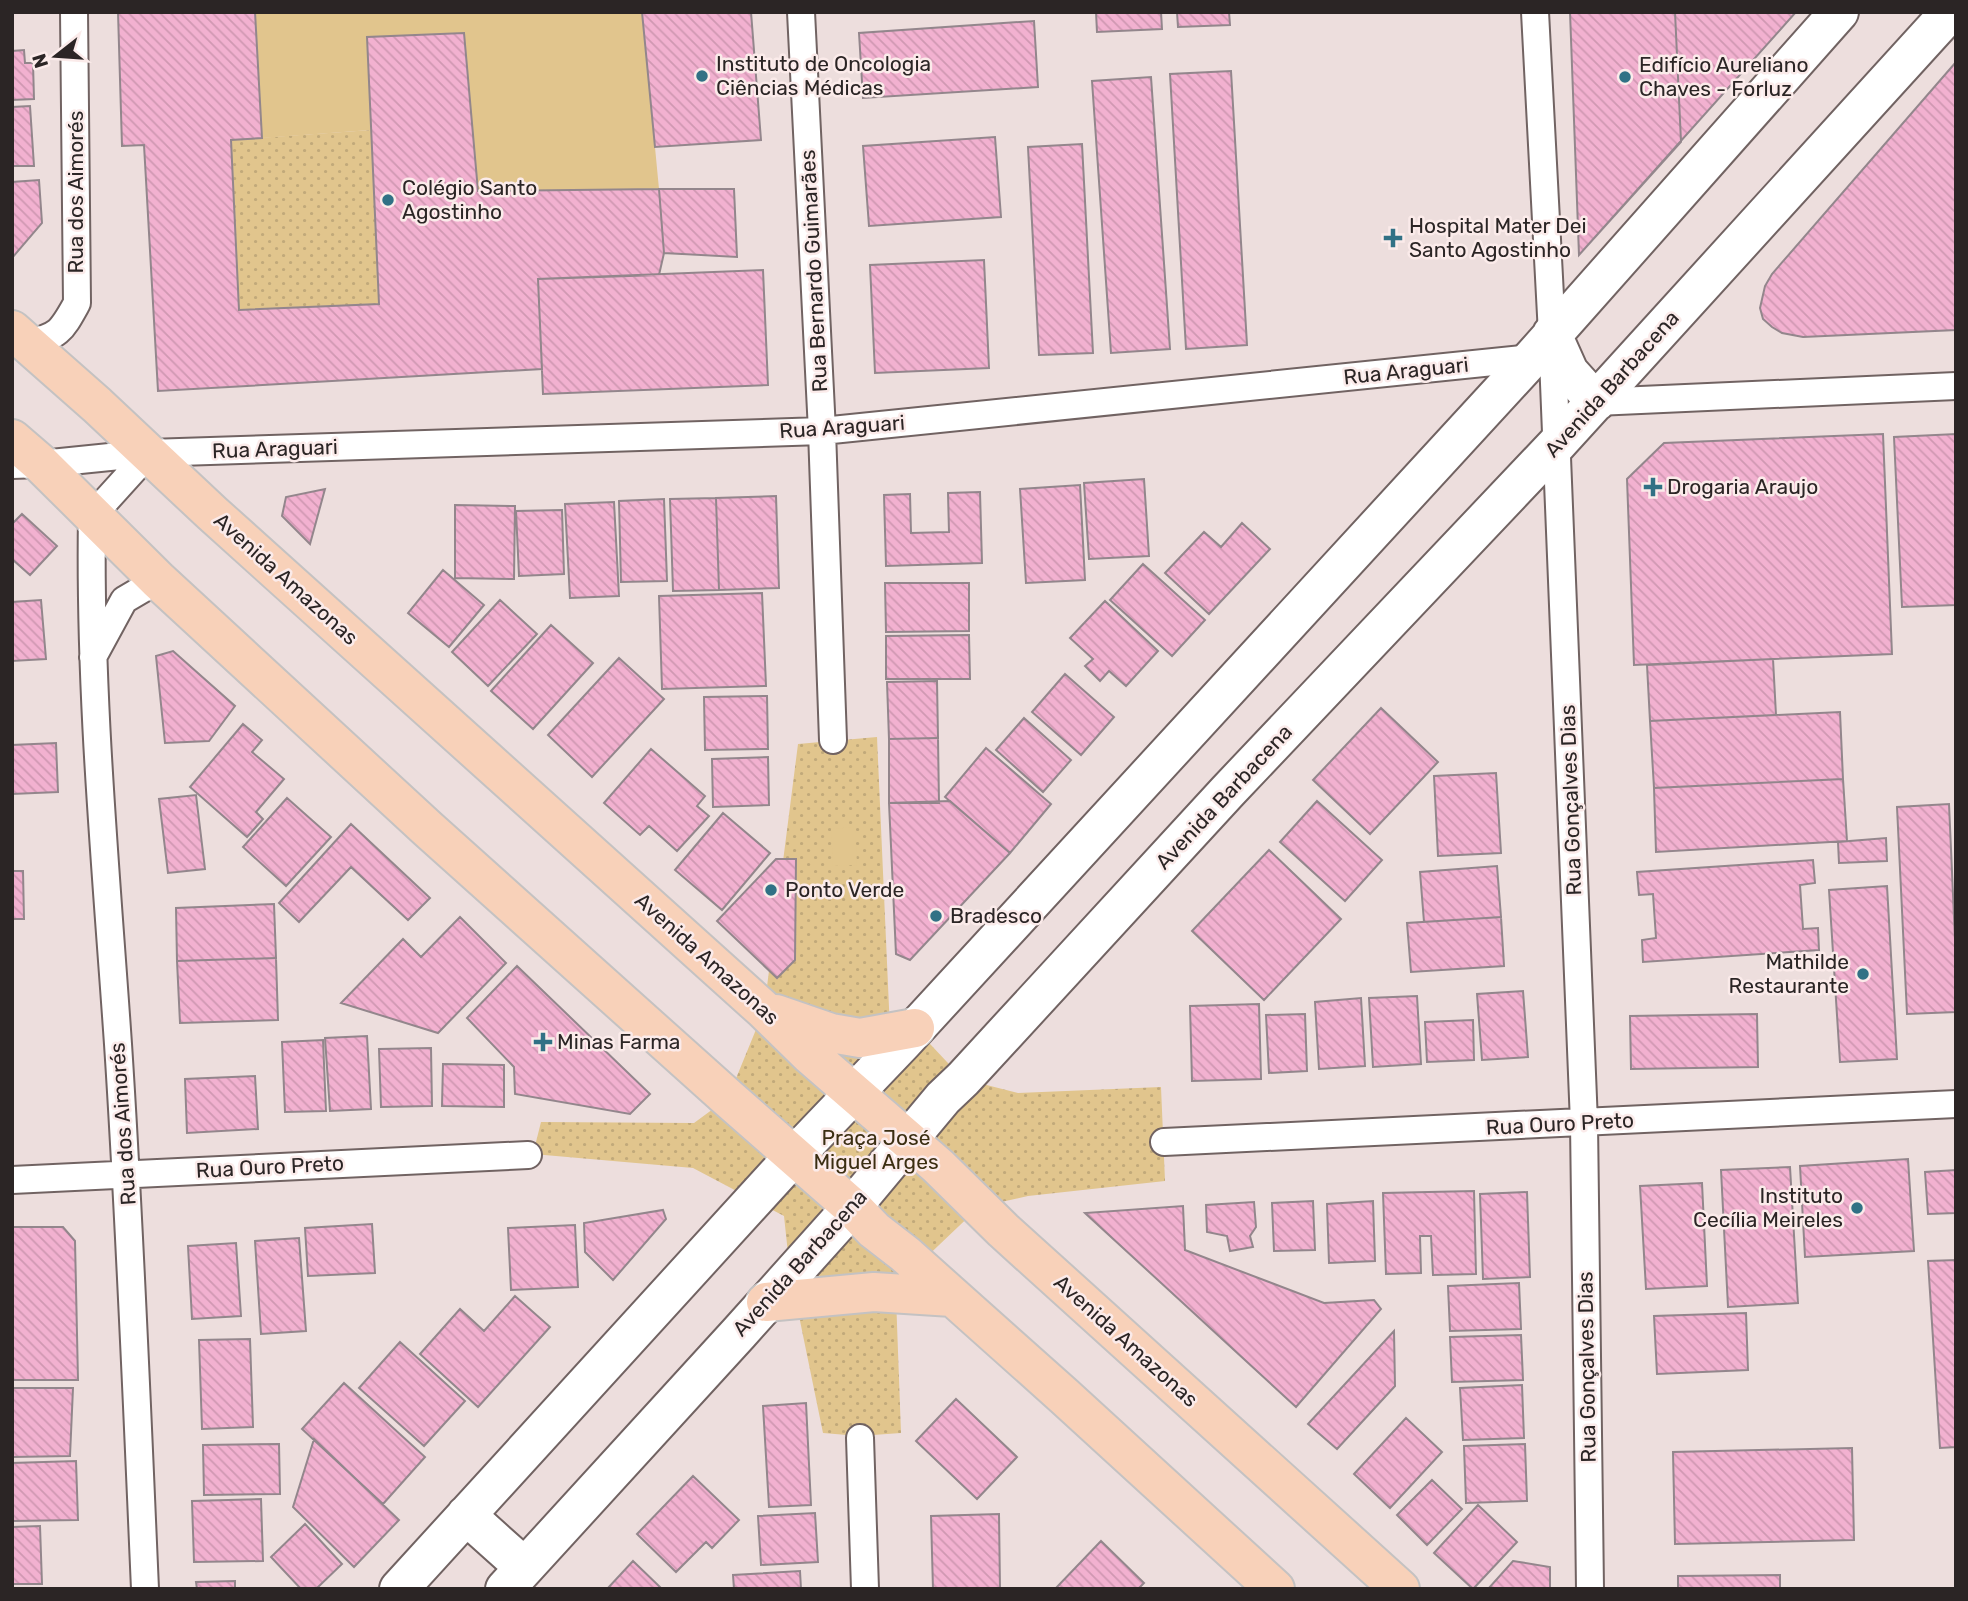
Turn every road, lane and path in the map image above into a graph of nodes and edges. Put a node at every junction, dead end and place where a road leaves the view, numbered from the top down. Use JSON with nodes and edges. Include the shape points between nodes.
{"nodes":[{"id":1,"x":74,"y":12,"type":"edge"},
{"id":2,"x":801,"y":12,"type":"edge"},
{"id":3,"x":1535,"y":12,"type":"edge"},
{"id":4,"x":1839,"y":12,"type":"edge"},
{"id":5,"x":1950,"y":12,"type":"edge"},
{"id":6,"x":20,"y":336,"type":"edge"},
{"id":7,"x":1542,"y":346,"type":"junction"},
{"id":8,"x":1956,"y":386,"type":"edge"},
{"id":9,"x":1596,"y":401,"type":"junction"},
{"id":10,"x":822,"y":431,"type":"junction"},
{"id":11,"x":12,"y":439,"type":"edge"},
{"id":12,"x":1556,"y":445,"type":"junction"},
{"id":13,"x":149,"y":453,"type":"junction"},
{"id":14,"x":27,"y":465,"type":"edge"},
{"id":15,"x":92,"y":516,"type":"junction"},
{"id":16,"x":158,"y":580,"type":"junction"},
{"id":17,"x":92,"y":659,"type":"junction"},
{"id":18,"x":833,"y":740,"type":"dead end"},
{"id":19,"x":764,"y":1010,"type":"junction"},
{"id":20,"x":915,"y":1028,"type":"junction"},
{"id":21,"x":854,"y":1094,"type":"junction"},
{"id":22,"x":1956,"y":1104,"type":"edge"},
{"id":23,"x":1584,"y":1123,"type":"junction"},
{"id":24,"x":908,"y":1139,"type":"junction"},
{"id":25,"x":1164,"y":1142,"type":"dead end"},
{"id":26,"x":528,"y":1155,"type":"dead end"},
{"id":27,"x":794,"y":1156,"type":"junction"},
{"id":28,"x":127,"y":1174,"type":"junction"},
{"id":29,"x":12,"y":1180,"type":"edge"},
{"id":30,"x":852,"y":1207,"type":"junction"},
{"id":31,"x":953,"y":1297,"type":"junction"},
{"id":32,"x":766,"y":1302,"type":"junction"},
{"id":33,"x":860,"y":1438,"type":"dead end"},
{"id":34,"x":466,"y":1516,"type":"junction"},
{"id":35,"x":514,"y":1578,"type":"edge"},
{"id":36,"x":145,"y":1589,"type":"edge"},
{"id":37,"x":399,"y":1589,"type":"edge"},
{"id":38,"x":865,"y":1589,"type":"edge"},
{"id":39,"x":1275,"y":1589,"type":"edge"},
{"id":40,"x":1401,"y":1589,"type":"edge"},
{"id":41,"x":1590,"y":1589,"type":"edge"}],
"edges":[{"from":1,"to":6,"type":"street","name":"Rua dos Aimorés","via":[[77,303],[63,327],[48,339]]},
{"from":2,"to":10,"type":"street","name":"Rua Bernardo Guimarães"},
{"from":3,"to":7,"type":"street","name":"Rua Gonçalves Dias"},
{"from":4,"to":7,"type":"main road"},
{"from":5,"to":9,"type":"main road","name":"Avenida Barbacena"},
{"from":6,"to":13,"type":"main road","name":"Avenida Amazonas"},
{"from":7,"to":9,"type":"main road"},
{"from":7,"to":10,"type":"street","name":"Rua Araguari"},
{"from":7,"to":12,"type":"street","name":"Rua Gonçalves Dias"},
{"from":7,"to":20,"type":"main road"},
{"from":8,"to":9,"type":"street"},
{"from":9,"to":12,"type":"main road","name":"Avenida Barbacena"},
{"from":10,"to":13,"type":"street","name":"Rua Araguari"},
{"from":10,"to":18,"type":"street","name":"Rua Bernardo Guimarães"},
{"from":11,"to":14,"type":"main road"},
{"from":12,"to":23,"type":"street","name":"Rua Gonçalves Dias"},
{"from":12,"to":24,"type":"main road","name":"Avenida Barbacena","via":[[1228,791]]},
{"from":13,"to":14,"type":"street","name":"Rua Araguari"},
{"from":13,"to":15,"type":"street"},
{"from":13,"to":19,"type":"main road","name":"Avenida Amazonas"},
{"from":14,"to":15,"type":"main road"},
{"from":15,"to":16,"type":"main road"},
{"from":15,"to":17,"type":"street","name":"Rua dos Aimorés"},
{"from":16,"to":17,"type":"street","via":[[124,600]]},
{"from":16,"to":27,"type":"main road"},
{"from":17,"to":28,"type":"street","name":"Rua dos Aimorés"},
{"from":19,"to":20,"type":"main road","via":[[860,1038]]},
{"from":19,"to":21,"type":"main road","name":"Avenida Amazonas"},
{"from":20,"to":21,"type":"main road"},
{"from":21,"to":24,"type":"main road","name":"Avenida Amazonas"},
{"from":21,"to":27,"type":"main road"},
{"from":22,"to":23,"type":"street","name":"Rua Ouro Preto"},
{"from":23,"to":25,"type":"street","name":"Rua Ouro Preto"},
{"from":23,"to":41,"type":"street","name":"Rua Gonçalves Dias"},
{"from":24,"to":30,"type":"main road","name":"Avenida Barbacena"},
{"from":24,"to":40,"type":"main road","name":"Avenida Amazonas"},
{"from":26,"to":28,"type":"street","name":"Rua Ouro Preto"},
{"from":27,"to":30,"type":"main road"},
{"from":27,"to":34,"type":"main road"},
{"from":28,"to":29,"type":"street","name":"Rua Ouro Preto"},
{"from":28,"to":36,"type":"street","name":"Rua dos Aimorés"},
{"from":30,"to":31,"type":"main road"},
{"from":30,"to":32,"type":"main road","name":"Avenida Barbacena"},
{"from":31,"to":32,"type":"main road","via":[[874,1292]]},
{"from":31,"to":39,"type":"main road"},
{"from":32,"to":35,"type":"main road","name":"Avenida Barbacena"},
{"from":33,"to":38,"type":"street"},
{"from":34,"to":35,"type":"main road"},
{"from":34,"to":37,"type":"main road"}]}
